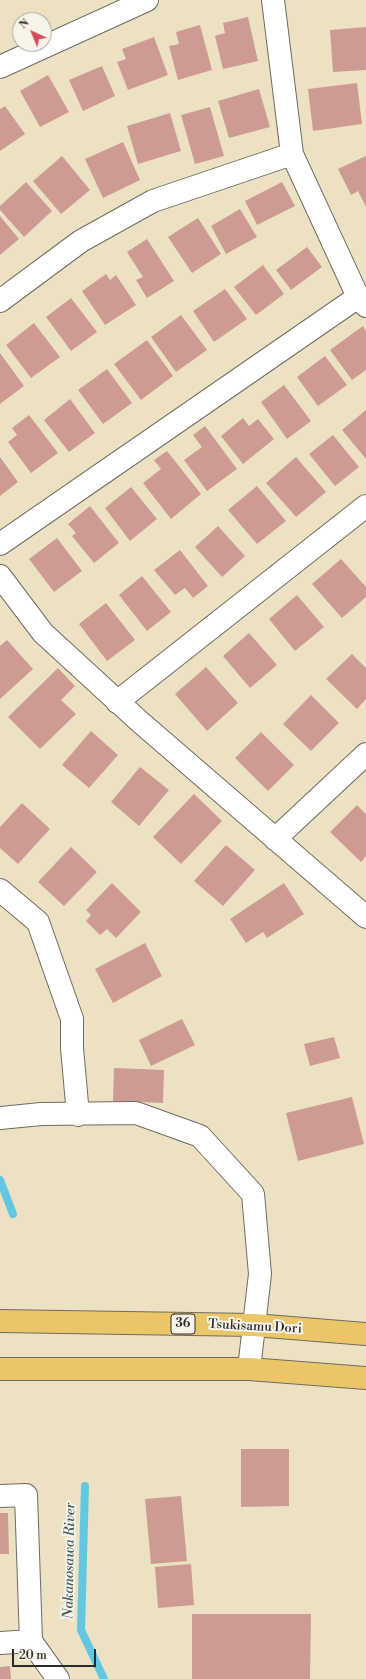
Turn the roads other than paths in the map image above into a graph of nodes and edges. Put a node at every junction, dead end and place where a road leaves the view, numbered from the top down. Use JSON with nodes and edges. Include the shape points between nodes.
{"nodes":[{"id":1,"x":147,"y":0,"type":"edge"},
{"id":2,"x":274,"y":0,"type":"edge"},
{"id":3,"x":0,"y":67,"type":"edge"},
{"id":4,"x":292,"y":154,"type":"junction"},
{"id":5,"x":0,"y":301,"type":"edge"},
{"id":6,"x":362,"y":302,"type":"edge"},
{"id":7,"x":366,"y":506,"type":"edge"},
{"id":8,"x":0,"y":544,"type":"edge"},
{"id":9,"x":0,"y":576,"type":"edge"},
{"id":10,"x":118,"y":702,"type":"junction"},
{"id":11,"x":366,"y":754,"type":"edge"},
{"id":12,"x":275,"y":838,"type":"junction"},
{"id":13,"x":0,"y":890,"type":"edge"},
{"id":14,"x":366,"y":917,"type":"edge"},
{"id":15,"x":78,"y":1115,"type":"junction"},
{"id":16,"x":0,"y":1118,"type":"edge"},
{"id":17,"x":0,"y":1321,"type":"edge"},
{"id":18,"x":254,"y":1325,"type":"junction"},
{"id":19,"x":366,"y":1334,"type":"edge"},
{"id":20,"x":0,"y":1369,"type":"edge"},
{"id":21,"x":249,"y":1369,"type":"junction"},
{"id":22,"x":366,"y":1378,"type":"edge"},
{"id":23,"x":0,"y":1496,"type":"edge"},
{"id":24,"x":31,"y":1640,"type":"junction"},
{"id":25,"x":0,"y":1643,"type":"edge"},
{"id":26,"x":58,"y":1679,"type":"edge"}],
"edges":[{"from":1,"to":3,"type":"street"},
{"from":2,"to":4,"type":"street"},
{"from":4,"to":5,"type":"street","via":[[153,201],[81,241]]},
{"from":4,"to":6,"type":"street"},
{"from":6,"to":8,"type":"street"},
{"from":7,"to":10,"type":"street"},
{"from":9,"to":10,"type":"street","via":[[43,633]]},
{"from":10,"to":12,"type":"street"},
{"from":11,"to":12,"type":"street"},
{"from":12,"to":14,"type":"street"},
{"from":13,"to":15,"type":"street","via":[[38,922],[72,1018]]},
{"from":15,"to":16,"type":"street","via":[[41,1114]]},
{"from":15,"to":18,"type":"street","via":[[136,1113],[200,1136],[253,1194],[260,1274]]},
{"from":17,"to":18,"type":"highway","name":"Tsukisamu Dori","number":"36"},
{"from":18,"to":19,"type":"highway","name":"Tsukisamu Dori","number":"36"},
{"from":18,"to":21,"type":"street"},
{"from":20,"to":21,"type":"highway"},
{"from":21,"to":22,"type":"highway"},
{"from":23,"to":24,"type":"street","via":[[26,1495]]},
{"from":24,"to":25,"type":"street"},
{"from":24,"to":26,"type":"street"}]}
